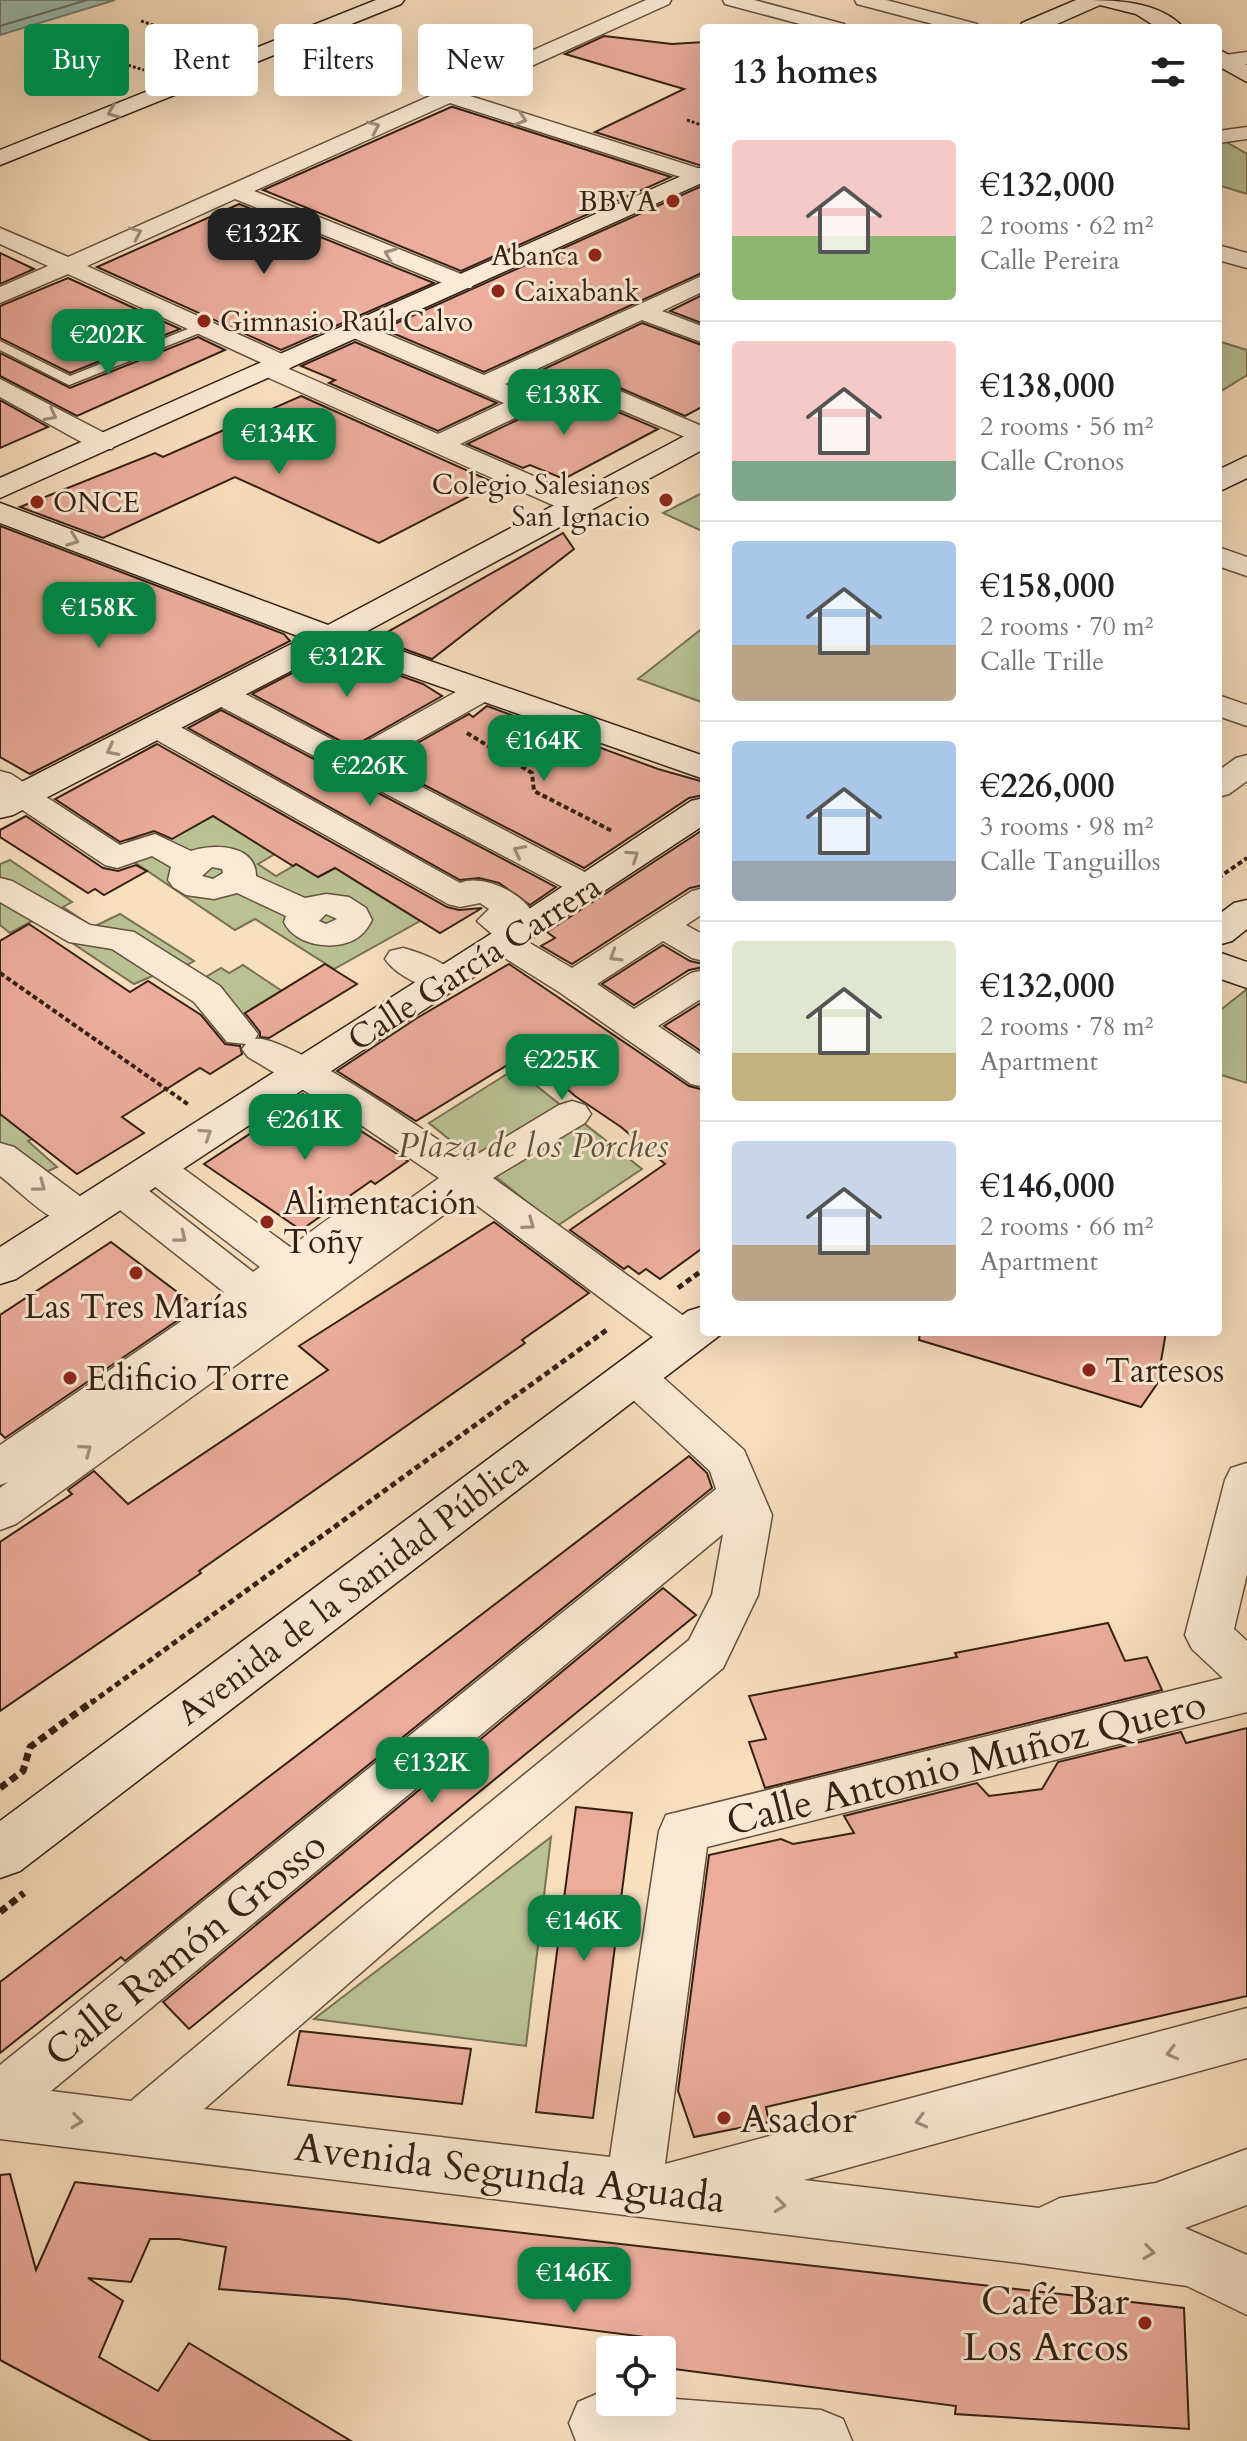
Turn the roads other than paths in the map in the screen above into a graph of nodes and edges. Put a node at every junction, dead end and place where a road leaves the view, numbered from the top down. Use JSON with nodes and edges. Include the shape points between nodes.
{"nodes":[{"id":1,"x":394,"y":0,"type":"edge"},
{"id":2,"x":662,"y":0,"type":"edge"},
{"id":3,"x":732,"y":0,"type":"edge"},
{"id":4,"x":864,"y":0,"type":"edge"},
{"id":5,"x":1094,"y":0,"type":"edge"},
{"id":6,"x":1105,"y":0,"type":"edge"},
{"id":7,"x":822,"y":24,"type":"edge"},
{"id":8,"x":955,"y":24,"type":"edge"},
{"id":9,"x":1039,"y":24,"type":"edge"},
{"id":10,"x":1167,"y":24,"type":"edge"},
{"id":11,"x":533,"y":57,"type":"edge"},
{"id":12,"x":1230,"y":58,"type":"edge"},
{"id":13,"x":1247,"y":75,"type":"edge"},
{"id":14,"x":445,"y":96,"type":"edge"},
{"id":15,"x":450,"y":96,"type":"edge"},
{"id":16,"x":1247,"y":133,"type":"edge"},
{"id":17,"x":1222,"y":136,"type":"edge"},
{"id":18,"x":0,"y":158,"type":"edge"},
{"id":19,"x":700,"y":174,"type":"edge"},
{"id":20,"x":700,"y":174,"type":"edge"},
{"id":21,"x":232,"y":190,"type":"junction"},
{"id":22,"x":0,"y":235,"type":"edge"},
{"id":23,"x":1222,"y":253,"type":"edge"},
{"id":24,"x":1247,"y":261,"type":"edge"},
{"id":25,"x":65,"y":265,"type":"junction"},
{"id":26,"x":463,"y":283,"type":"junction"},
{"id":27,"x":700,"y":284,"type":"edge"},
{"id":28,"x":0,"y":296,"type":"edge"},
{"id":29,"x":641,"y":311,"type":"junction"},
{"id":30,"x":203,"y":327,"type":"junction"},
{"id":31,"x":356,"y":330,"type":"junction"},
{"id":32,"x":700,"y":334,"type":"edge"},
{"id":33,"x":0,"y":345,"type":"edge"},
{"id":34,"x":275,"y":366,"type":"junction"},
{"id":35,"x":484,"y":384,"type":"junction"},
{"id":36,"x":0,"y":387,"type":"edge"},
{"id":37,"x":525,"y":403,"type":"junction"},
{"id":38,"x":700,"y":435,"type":"edge"},
{"id":39,"x":700,"y":439,"type":"edge"},
{"id":40,"x":103,"y":443,"type":"junction"},
{"id":41,"x":438,"y":444,"type":"junction"},
{"id":42,"x":1247,"y":465,"type":"edge"},
{"id":43,"x":1222,"y":481,"type":"edge"},
{"id":44,"x":0,"y":489,"type":"edge"},
{"id":45,"x":576,"y":505,"type":"junction"},
{"id":46,"x":0,"y":512,"type":"edge"},
{"id":47,"x":1222,"y":558,"type":"edge"},
{"id":48,"x":1247,"y":567,"type":"edge"},
{"id":49,"x":330,"y":637,"type":"junction"},
{"id":50,"x":481,"y":691,"type":"junction"},
{"id":51,"x":221,"y":694,"type":"junction"},
{"id":52,"x":1222,"y":706,"type":"edge"},
{"id":53,"x":1247,"y":717,"type":"edge"},
{"id":54,"x":157,"y":727,"type":"junction"},
{"id":55,"x":351,"y":764,"type":"junction"},
{"id":56,"x":1247,"y":765,"type":"edge"},
{"id":57,"x":700,"y":767,"type":"edge"},
{"id":58,"x":1222,"y":784,"type":"edge"},
{"id":59,"x":8,"y":794,"type":"edge"},
{"id":60,"x":700,"y":812,"type":"edge"},
{"id":61,"x":588,"y":887,"type":"junction"},
{"id":62,"x":0,"y":888,"type":"edge"},
{"id":63,"x":700,"y":901,"type":"edge"},
{"id":64,"x":1247,"y":911,"type":"edge"},
{"id":65,"x":663,"y":926,"type":"junction"},
{"id":66,"x":1222,"y":930,"type":"edge"},
{"id":67,"x":510,"y":938,"type":"junction"},
{"id":68,"x":700,"y":948,"type":"edge"},
{"id":69,"x":1222,"y":966,"type":"edge"},
{"id":70,"x":1247,"y":976,"type":"edge"},
{"id":71,"x":444,"y":981,"type":"junction"},
{"id":72,"x":572,"y":984,"type":"junction"},
{"id":73,"x":700,"y":984,"type":"edge"},
{"id":74,"x":633,"y":1026,"type":"junction"},
{"id":75,"x":305,"y":1072,"type":"junction"},
{"id":76,"x":700,"y":1072,"type":"edge"},
{"id":77,"x":572,"y":1114,"type":"dead end"},
{"id":78,"x":0,"y":1156,"type":"edge"},
{"id":79,"x":155,"y":1167,"type":"junction"},
{"id":80,"x":464,"y":1169,"type":"junction"},
{"id":81,"x":120,"y":1189,"type":"junction"},
{"id":82,"x":79,"y":1216,"type":"junction"},
{"id":83,"x":0,"y":1268,"type":"edge"},
{"id":84,"x":301,"y":1277,"type":"junction"},
{"id":85,"x":264,"y":1303,"type":"junction"},
{"id":86,"x":694,"y":1330,"type":"edge"},
{"id":87,"x":633,"y":1375,"type":"junction"},
{"id":88,"x":11,"y":1479,"type":"edge"},
{"id":89,"x":1247,"y":1480,"type":"edge"},
{"id":90,"x":741,"y":1494,"type":"junction"},
{"id":91,"x":1247,"y":1671,"type":"edge"},
{"id":92,"x":1247,"y":1692,"type":"edge"},
{"id":93,"x":0,"y":1853,"type":"edge"},
{"id":94,"x":1247,"y":2033,"type":"edge"},
{"id":95,"x":0,"y":2099,"type":"edge"},
{"id":96,"x":0,"y":2112,"type":"edge"},
{"id":97,"x":141,"y":2128,"type":"junction"},
{"id":98,"x":1247,"y":2177,"type":"edge"},
{"id":99,"x":648,"y":2189,"type":"junction"},
{"id":100,"x":1020,"y":2234,"type":"junction"},
{"id":101,"x":1247,"y":2286,"type":"edge"},
{"id":102,"x":599,"y":2423,"type":"dead end"},
{"id":103,"x":821,"y":2441,"type":"edge"}],
"edges":[{"from":1,"to":18,"type":"street","one_way":true},
{"from":2,"to":11,"type":"street"},
{"from":3,"to":7,"type":"street"},
{"from":4,"to":8,"type":"street"},
{"from":5,"to":9,"type":"street"},
{"from":6,"to":10,"type":"street","via":[[1143,9]]},
{"from":12,"to":13,"type":"street"},
{"from":21,"to":14,"type":"street","one_way":true},
{"from":15,"to":19,"type":"street","one_way":true},
{"from":16,"to":17,"type":"street"},
{"from":20,"to":26,"type":"street"},
{"from":25,"to":21,"type":"street","one_way":true},
{"from":26,"to":21,"type":"street","one_way":true},
{"from":22,"to":25,"type":"street"},
{"from":23,"to":24,"type":"street"},
{"from":25,"to":28,"type":"street"},
{"from":25,"to":30,"type":"street"},
{"from":26,"to":31,"type":"street"},
{"from":27,"to":29,"type":"street"},
{"from":29,"to":32,"type":"street"},
{"from":29,"to":35,"type":"street"},
{"from":30,"to":33,"type":"lane","via":[[69,381]]},
{"from":30,"to":34,"type":"street"},
{"from":31,"to":34,"type":"street"},
{"from":31,"to":35,"type":"street"},
{"from":34,"to":40,"type":"street"},
{"from":34,"to":41,"type":"street"},
{"from":35,"to":37,"type":"street"},
{"from":36,"to":40,"type":"street","one_way":true},
{"from":37,"to":38,"type":"street","via":[[574,380]]},
{"from":37,"to":41,"type":"street"},
{"from":39,"to":45,"type":"street"},
{"from":40,"to":44,"type":"street"},
{"from":41,"to":45,"type":"street"},
{"from":42,"to":43,"type":"street"},
{"from":45,"to":49,"type":"street"},
{"from":46,"to":49,"type":"street","one_way":true},
{"from":47,"to":48,"type":"street"},
{"from":49,"to":50,"type":"street"},
{"from":49,"to":51,"type":"street"},
{"from":50,"to":55,"type":"street"},
{"from":50,"to":57,"type":"street"},
{"from":51,"to":54,"type":"street"},
{"from":51,"to":55,"type":"street"},
{"from":52,"to":53,"type":"street"},
{"from":54,"to":59,"type":"street","one_way":true},
{"from":54,"to":67,"type":"street","via":[[460,897],[475,888],[513,909],[494,921]]},
{"from":61,"to":55,"type":"street","one_way":true},
{"from":56,"to":58,"type":"street"},
{"from":59,"to":71,"type":"street","via":[[117,858],[155,844],[190,864],[185,880],[195,887],[213,889],[236,880],[306,912],[301,922],[307,931],[375,945]]},
{"from":61,"to":60,"type":"street","name":"Calle García Carrera","one_way":true},
{"from":61,"to":67,"type":"street","name":"Calle García Carrera"},
{"from":62,"to":75,"type":"street","via":[[81,934],[122,940],[207,994],[251,1041]]},
{"from":63,"to":65,"type":"street"},
{"from":64,"to":66,"type":"street"},
{"from":65,"to":68,"type":"street"},
{"from":65,"to":72,"type":"street","one_way":true},
{"from":67,"to":71,"type":"street","name":"Calle García Carrera"},
{"from":67,"to":72,"type":"street"},
{"from":69,"to":70,"type":"street"},
{"from":71,"to":75,"type":"street","name":"Calle García Carrera"},
{"from":72,"to":74,"type":"street"},
{"from":73,"to":74,"type":"street"},
{"from":74,"to":76,"type":"street"},
{"from":79,"to":75,"type":"street","name":"Calle García Carrera","one_way":true},
{"from":75,"to":80,"type":"street"},
{"from":77,"to":80,"type":"street"},
{"from":78,"to":82,"type":"street","one_way":true},
{"from":79,"to":81,"type":"street","name":"Calle García Carrera"},
{"from":79,"to":84,"type":"street"},
{"from":80,"to":84,"type":"street"},
{"from":80,"to":86,"type":"street","one_way":true,"via":[[639,1305]]},
{"from":81,"to":82,"type":"street","name":"Calle García Carrera"},
{"from":81,"to":85,"type":"street","one_way":true},
{"from":82,"to":83,"type":"street","name":"Calle García Carrera"},
{"from":84,"to":85,"type":"street"},
{"from":85,"to":88,"type":"street"},
{"from":86,"to":87,"type":"street","name":"Avenida de la Sanidad Pública"},
{"from":87,"to":90,"type":"street","via":[[728,1462]]},
{"from":87,"to":93,"type":"street","name":"Avenida de la Sanidad Pública"},
{"from":89,"to":91,"type":"street","via":[[1209,1635]]},
{"from":90,"to":95,"type":"street","name":"Calle Ramón Grosso"},
{"from":90,"to":97,"type":"street","via":[[749,1515],[735,1595],[706,1654]]},
{"from":92,"to":99,"type":"street","name":"Calle Antonio Muñoz Quero","via":[[684,1831]]},
{"from":94,"to":99,"type":"street","one_way":true},
{"from":96,"to":97,"type":"street","name":"Avenida Segunda Aguada","one_way":true},
{"from":97,"to":99,"type":"street","name":"Avenida Segunda Aguada"},
{"from":98,"to":100,"type":"street","name":"Avenida Segunda Aguada","via":[[1156,2211]]},
{"from":99,"to":100,"type":"street","name":"Avenida Segunda Aguada","one_way":true},
{"from":100,"to":101,"type":"street","name":"Avenida Segunda Aguada","one_way":true,"via":[[1192,2258]]},
{"from":102,"to":103,"type":"street"}]}
